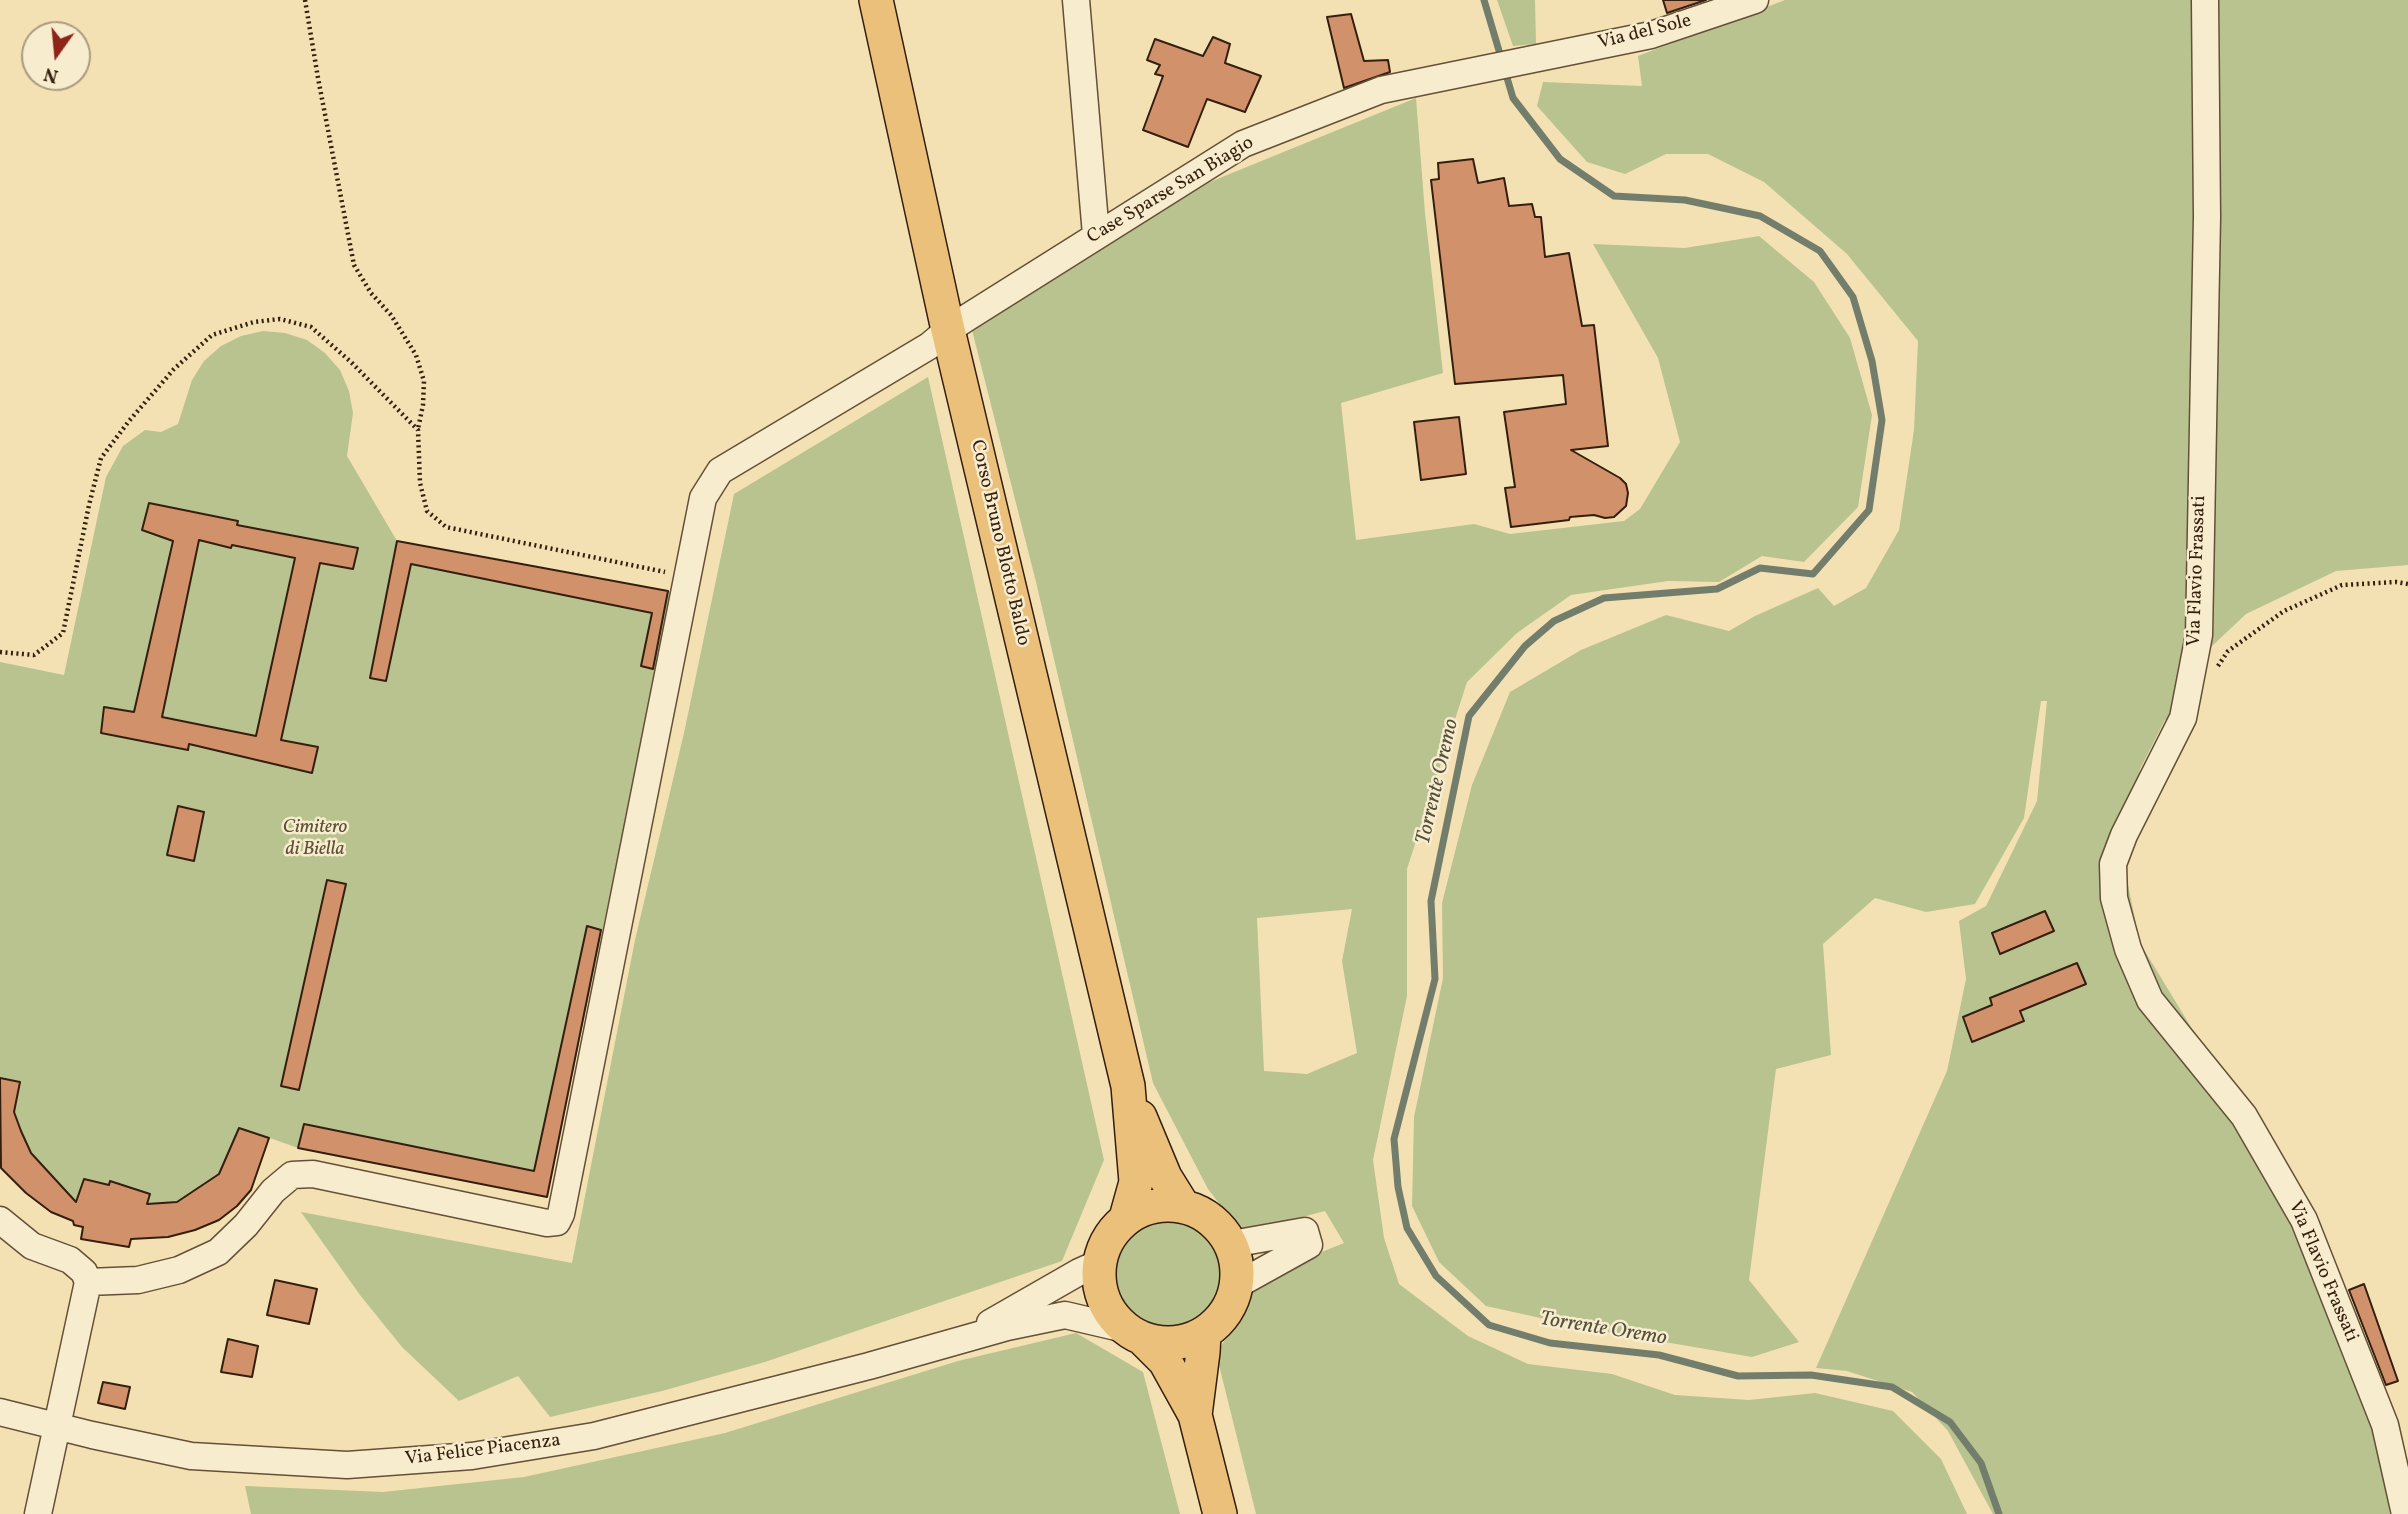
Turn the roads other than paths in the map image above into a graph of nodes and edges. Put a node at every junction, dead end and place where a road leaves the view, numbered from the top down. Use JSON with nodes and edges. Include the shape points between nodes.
{"nodes":[{"id":1,"x":876,"y":0,"type":"edge"},
{"id":2,"x":1076,"y":0,"type":"edge"},
{"id":3,"x":1755,"y":0,"type":"edge"},
{"id":4,"x":2205,"y":0,"type":"edge"},
{"id":5,"x":1534,"y":58,"type":"joint"},
{"id":6,"x":1096,"y":235,"type":"junction"},
{"id":7,"x":948,"y":330,"type":"junction"},
{"id":8,"x":1128,"y":1086,"type":"junction"},
{"id":9,"x":1183,"y":1206,"type":"junction"},
{"id":10,"x":1126,"y":1218,"type":"junction"},
{"id":11,"x":0,"y":1220,"type":"edge"},
{"id":12,"x":1232,"y":1244,"type":"junction"},
{"id":13,"x":1099,"y":1264,"type":"junction"},
{"id":14,"x":88,"y":1282,"type":"junction"},
{"id":15,"x":1237,"y":1285,"type":"junction"},
{"id":16,"x":1134,"y":1334,"type":"junction"},
{"id":17,"x":1204,"y":1334,"type":"junction"},
{"id":18,"x":958,"y":1341,"type":"junction"},
{"id":19,"x":0,"y":1412,"type":"edge"},
{"id":20,"x":1195,"y":1415,"type":"junction"},
{"id":21,"x":56,"y":1426,"type":"junction"},
{"id":22,"x":38,"y":1514,"type":"edge"},
{"id":23,"x":1220,"y":1514,"type":"edge"},
{"id":24,"x":2405,"y":1514,"type":"edge"}],
"edges":[{"from":1,"to":7,"type":"main road","name":"Corso Bruno Blotto Baldo"},
{"from":2,"to":6,"type":"street"},
{"from":3,"to":5,"type":"street","name":"Via del Sole","via":[[1651,35]]},
{"from":4,"to":24,"type":"street","name":"Via Flavio Frassati","via":[[2207,217],[2199,635],[2183,718],[2113,864],[2114,898],[2128,949],[2150,1000],[2245,1116],[2304,1220],[2385,1425]]},
{"from":5,"to":6,"type":"street","name":"Case Sparse San Biagio","via":[[1381,90],[1243,144]]},
{"from":6,"to":7,"type":"street","name":"Case Sparse San Biagio"},
{"from":7,"to":8,"type":"main road","name":"Corso Bruno Blotto Baldo"},
{"from":7,"to":14,"type":"street","name":"Case Sparse San Biagio","via":[[929,346],[720,471],[703,498],[557,1222],[313,1174],[292,1175],[218,1252],[179,1270],[138,1280]]},
{"from":8,"to":9,"type":"main road","name":"Corso Bruno Blotto Baldo","via":[[1165,1177]]},
{"from":8,"to":10,"type":"main road","name":"Corso Bruno Blotto Baldo","via":[[1136,1182]]},
{"from":9,"to":10,"type":"main road","via":[[1163,1204]]},
{"from":9,"to":12,"type":"main road","via":[[1203,1213]]},
{"from":10,"to":13,"type":"main road","via":[[1104,1246]]},
{"from":11,"to":14,"type":"street","via":[[32,1246],[70,1260]]},
{"from":12,"to":15,"type":"main road"},
{"from":12,"to":15,"type":"street","via":[[1305,1231],[1309,1245]]},
{"from":13,"to":16,"type":"main road","via":[[1103,1300],[1112,1316]]},
{"from":13,"to":18,"type":"street","name":"Via Felice Piacenza"},
{"from":14,"to":21,"type":"street"},
{"from":15,"to":17,"type":"main road","via":[[1220,1321]]},
{"from":16,"to":17,"type":"main road","via":[[1164,1344]]},
{"from":16,"to":18,"type":"street","name":"Via Felice Piacenza","via":[[1065,1315]]},
{"from":16,"to":20,"type":"main road","via":[[1165,1361]]},
{"from":17,"to":20,"type":"main road"},
{"from":18,"to":21,"type":"street","name":"Via Felice Piacenza","via":[[594,1436],[472,1457],[347,1465],[191,1456]]},
{"from":19,"to":21,"type":"street","name":"Via Felice Piacenza"},
{"from":20,"to":23,"type":"main road"},
{"from":21,"to":22,"type":"street"}]}
